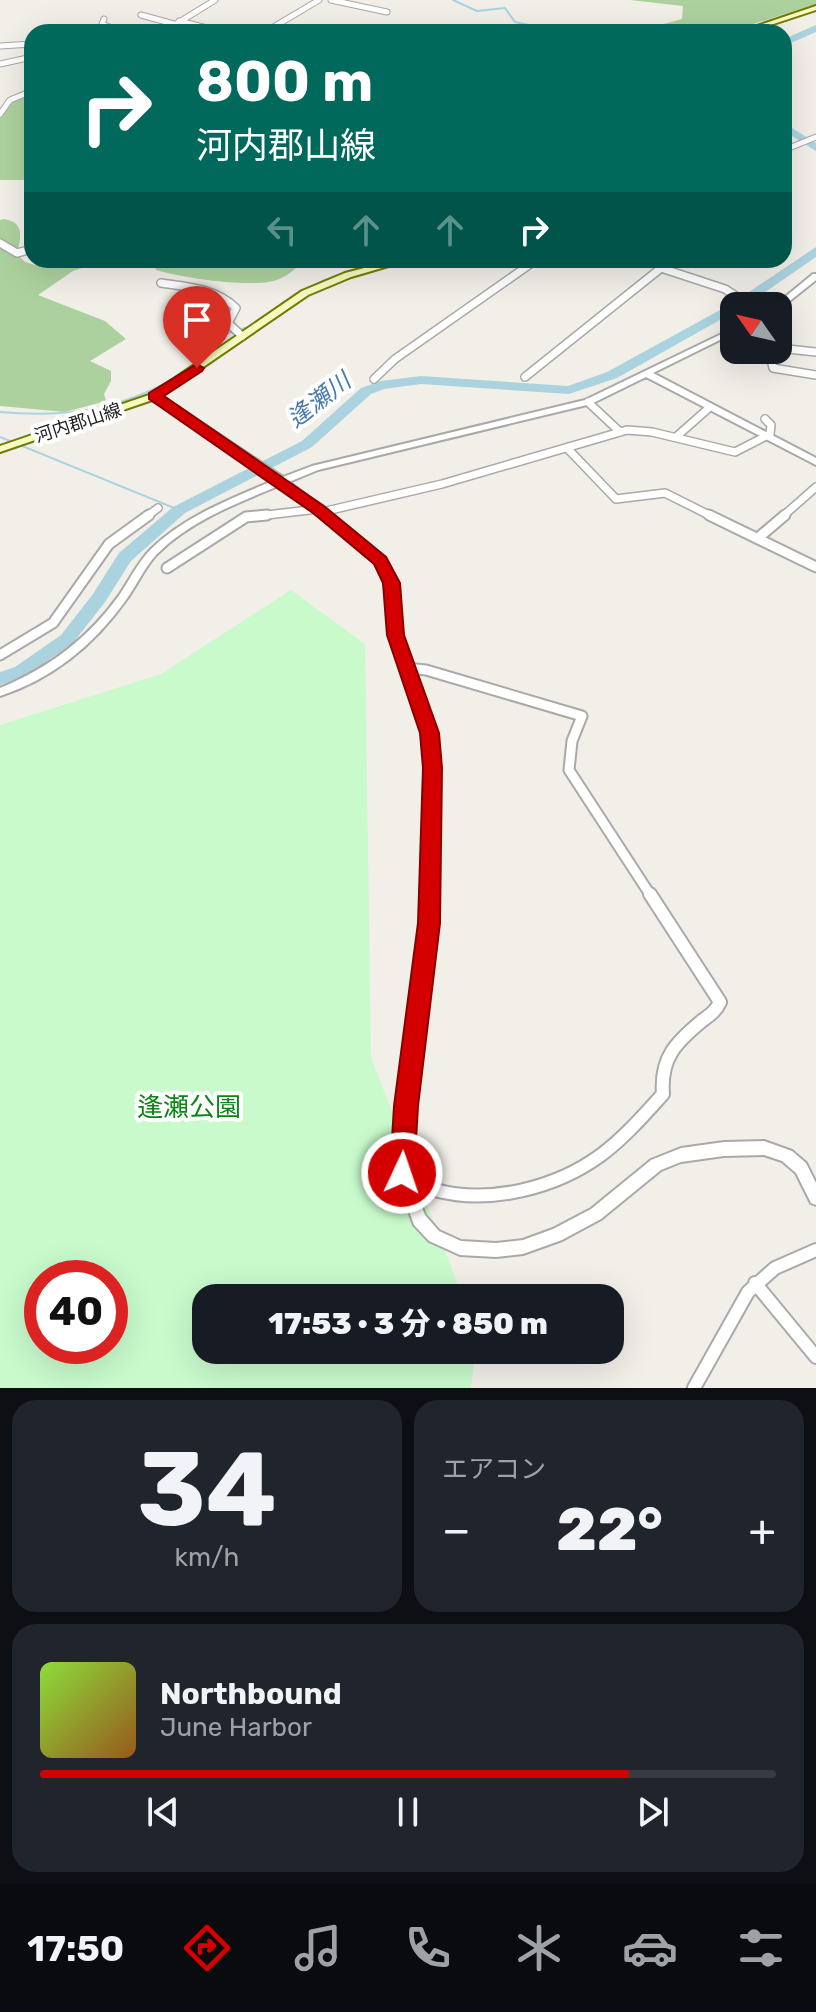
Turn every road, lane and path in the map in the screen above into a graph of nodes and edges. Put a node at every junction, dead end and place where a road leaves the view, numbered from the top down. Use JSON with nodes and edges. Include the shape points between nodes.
{"nodes":[{"id":1,"x":215,"y":0,"type":"edge"},
{"id":2,"x":319,"y":0,"type":"edge"},
{"id":3,"x":331,"y":0,"type":"edge"},
{"id":4,"x":816,"y":8,"type":"edge"},
{"id":5,"x":387,"y":12,"type":"dead end"},
{"id":6,"x":141,"y":15,"type":"dead end"},
{"id":7,"x":104,"y":19,"type":"dead end"},
{"id":8,"x":176,"y":23,"type":"junction"},
{"id":9,"x":102,"y":24,"type":"edge"},
{"id":10,"x":181,"y":24,"type":"edge"},
{"id":11,"x":278,"y":24,"type":"edge"},
{"id":12,"x":767,"y":24,"type":"edge"},
{"id":13,"x":24,"y":44,"type":"edge"},
{"id":14,"x":0,"y":46,"type":"edge"},
{"id":15,"x":24,"y":59,"type":"edge"},
{"id":16,"x":0,"y":64,"type":"edge"},
{"id":17,"x":24,"y":94,"type":"edge"},
{"id":18,"x":0,"y":114,"type":"edge"},
{"id":19,"x":815,"y":140,"type":"edge"},
{"id":20,"x":792,"y":147,"type":"edge"},
{"id":21,"x":0,"y":243,"type":"edge"},
{"id":22,"x":24,"y":251,"type":"edge"},
{"id":23,"x":378,"y":268,"type":"edge"},
{"id":24,"x":525,"y":268,"type":"edge"},
{"id":25,"x":661,"y":268,"type":"joint"},
{"id":26,"x":816,"y":276,"type":"edge"},
{"id":27,"x":161,"y":283,"type":"dead end"},
{"id":28,"x":728,"y":292,"type":"edge"},
{"id":29,"x":792,"y":295,"type":"edge"},
{"id":30,"x":242,"y":336,"type":"junction"},
{"id":31,"x":720,"y":337,"type":"edge"},
{"id":32,"x":792,"y":349,"type":"edge"},
{"id":33,"x":816,"y":352,"type":"edge"},
{"id":34,"x":772,"y":364,"type":"edge"},
{"id":35,"x":647,"y":374,"type":"junction"},
{"id":36,"x":816,"y":375,"type":"edge"},
{"id":37,"x":525,"y":377,"type":"dead end"},
{"id":38,"x":374,"y":379,"type":"dead end"},
{"id":39,"x":155,"y":396,"type":"junction"},
{"id":40,"x":588,"y":402,"type":"junction"},
{"id":41,"x":710,"y":407,"type":"junction"},
{"id":42,"x":765,"y":419,"type":"dead end"},
{"id":43,"x":620,"y":432,"type":"junction"},
{"id":44,"x":676,"y":437,"type":"junction"},
{"id":45,"x":768,"y":437,"type":"junction"},
{"id":46,"x":11,"y":445,"type":"edge"},
{"id":47,"x":568,"y":449,"type":"junction"},
{"id":48,"x":813,"y":458,"type":"edge"},
{"id":49,"x":279,"y":480,"type":"junction"},
{"id":50,"x":816,"y":487,"type":"edge"},
{"id":51,"x":158,"y":508,"type":"dead end"},
{"id":52,"x":320,"y":511,"type":"junction"},
{"id":53,"x":758,"y":538,"type":"junction"},
{"id":54,"x":816,"y":567,"type":"edge"},
{"id":55,"x":167,"y":568,"type":"dead end"},
{"id":56,"x":0,"y":655,"type":"edge"},
{"id":57,"x":406,"y":668,"type":"junction"},
{"id":58,"x":0,"y":692,"type":"edge"},
{"id":59,"x":402,"y":1173,"type":"junction"},
{"id":60,"x":816,"y":1198,"type":"edge"},
{"id":61,"x":816,"y":1250,"type":"edge"},
{"id":62,"x":755,"y":1283,"type":"junction"},
{"id":63,"x":816,"y":1357,"type":"edge"},
{"id":64,"x":694,"y":1388,"type":"edge"}],
"edges":[{"from":1,"to":8,"type":"street"},
{"from":2,"to":11,"type":"street"},
{"from":3,"to":5,"type":"street"},
{"from":4,"to":12,"type":"main road"},
{"from":6,"to":8,"type":"street"},
{"from":7,"to":9,"type":"street"},
{"from":8,"to":10,"type":"street"},
{"from":13,"to":14,"type":"street"},
{"from":15,"to":16,"type":"street"},
{"from":17,"to":18,"type":"street","via":[[10,100]]},
{"from":19,"to":20,"type":"street"},
{"from":21,"to":22,"type":"street","via":[[17,253]]},
{"from":23,"to":30,"type":"main road","name":"河内郡山線","via":[[325,284]]},
{"from":24,"to":38,"type":"street"},
{"from":25,"to":28,"type":"street"},
{"from":25,"to":37,"type":"street"},
{"from":26,"to":29,"type":"street"},
{"from":27,"to":30,"type":"street","via":[[205,290],[230,301],[236,308],[228,323]]},
{"from":30,"to":39,"type":"main road","name":"河内郡山線"},
{"from":31,"to":35,"type":"street"},
{"from":32,"to":33,"type":"street"},
{"from":34,"to":36,"type":"street"},
{"from":35,"to":40,"type":"street"},
{"from":35,"to":41,"type":"street"},
{"from":39,"to":46,"type":"main road","name":"河内郡山線"},
{"from":39,"to":49,"type":"street"},
{"from":40,"to":43,"type":"street"},
{"from":40,"to":49,"type":"street"},
{"from":41,"to":44,"type":"street"},
{"from":41,"to":45,"type":"street"},
{"from":42,"to":45,"type":"street","via":[[771,425]]},
{"from":43,"to":44,"type":"street"},
{"from":43,"to":47,"type":"street"},
{"from":44,"to":45,"type":"street","via":[[730,453]]},
{"from":45,"to":48,"type":"street"},
{"from":47,"to":52,"type":"street"},
{"from":47,"to":53,"type":"street","via":[[616,499],[659,491]]},
{"from":49,"to":52,"type":"street"},
{"from":49,"to":58,"type":"street","via":[[169,539],[142,564],[101,628],[75,653]]},
{"from":50,"to":53,"type":"street"},
{"from":51,"to":56,"type":"street","via":[[109,544],[53,623]]},
{"from":52,"to":55,"type":"street","via":[[246,517]]},
{"from":52,"to":57,"type":"street","via":[[370,551],[387,572]]},
{"from":53,"to":54,"type":"street"},
{"from":57,"to":59,"type":"street","via":[[430,733],[433,768],[429,923]]},
{"from":57,"to":59,"type":"street","via":[[582,716],[569,770],[720,1002],[666,1056],[663,1094],[599,1156],[535,1185],[478,1195],[432,1189]]},
{"from":59,"to":60,"type":"street","via":[[419,1220],[434,1236],[460,1248],[523,1247],[557,1235],[596,1214],[656,1165],[681,1155],[764,1148],[801,1168]]},
{"from":61,"to":62,"type":"street","via":[[776,1267]]},
{"from":62,"to":63,"type":"street"},
{"from":62,"to":64,"type":"street"}]}
